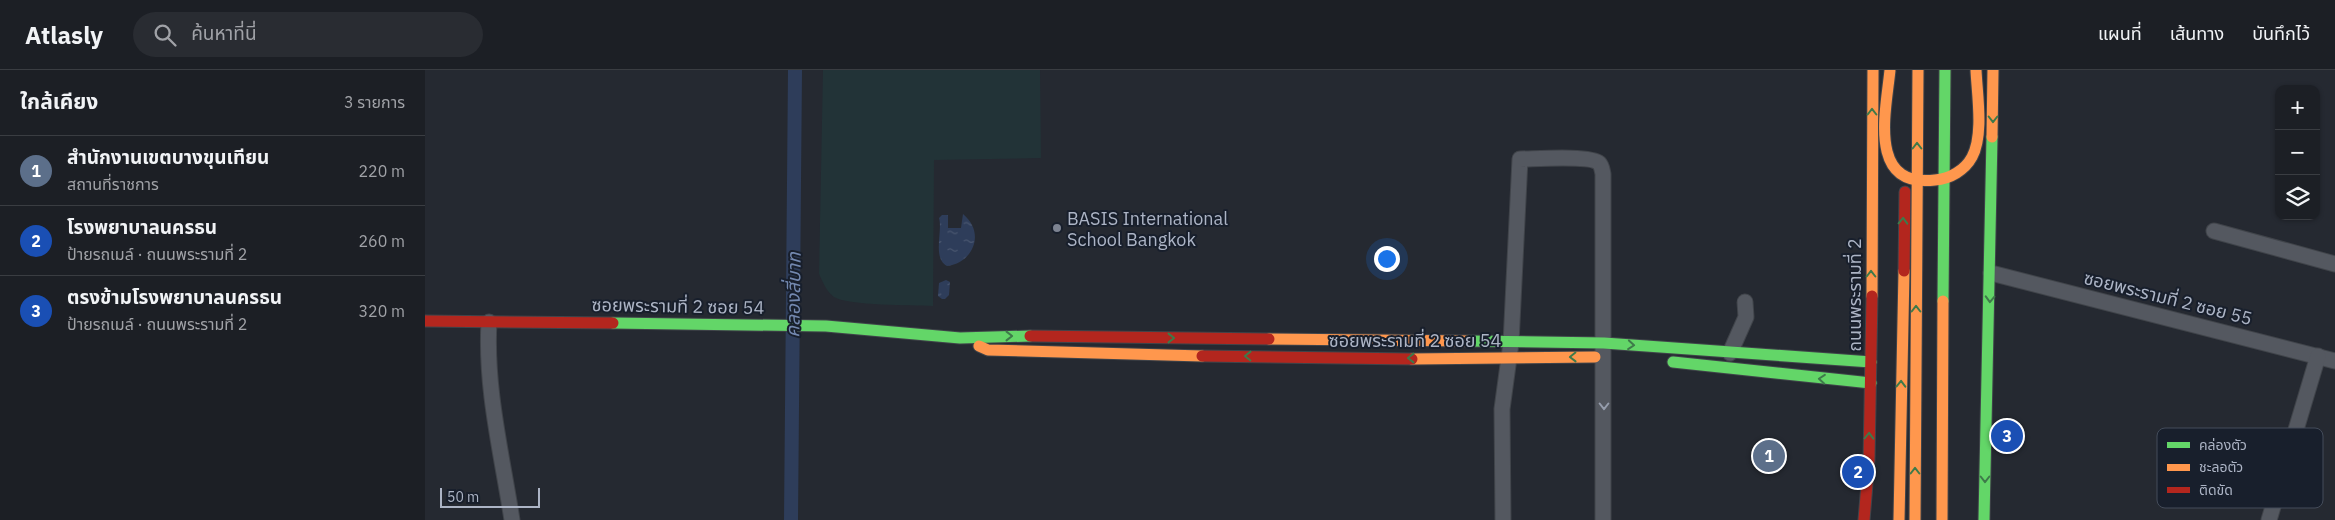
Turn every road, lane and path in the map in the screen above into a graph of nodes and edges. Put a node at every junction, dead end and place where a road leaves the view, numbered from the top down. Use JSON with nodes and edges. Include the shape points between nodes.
{"nodes":[{"id":1,"x":1873,"y":70,"type":"edge"},
{"id":2,"x":1890,"y":70,"type":"edge"},
{"id":3,"x":1907,"y":70,"type":"edge"},
{"id":4,"x":1917,"y":70,"type":"edge"},
{"id":5,"x":1945,"y":70,"type":"edge"},
{"id":6,"x":1952,"y":70,"type":"edge"},
{"id":7,"x":1976,"y":70,"type":"edge"},
{"id":8,"x":1993,"y":70,"type":"edge"},
{"id":9,"x":2214,"y":231,"type":"dead end"},
{"id":10,"x":2335,"y":264,"type":"edge"},
{"id":11,"x":1991,"y":273,"type":"junction"},
{"id":12,"x":1745,"y":302,"type":"dead end"},
{"id":13,"x":425,"y":321,"type":"edge"},
{"id":14,"x":489,"y":322,"type":"junction"},
{"id":15,"x":960,"y":338,"type":"junction"},
{"id":16,"x":1195,"y":338,"type":"junction"},
{"id":17,"x":1511,"y":343,"type":"junction"},
{"id":18,"x":1607,"y":352,"type":"junction"},
{"id":19,"x":1729,"y":353,"type":"junction"},
{"id":20,"x":1195,"y":355,"type":"junction"},
{"id":21,"x":2318,"y":356,"type":"junction"},
{"id":22,"x":1509,"y":359,"type":"junction"},
{"id":23,"x":1657,"y":360,"type":"dead end"},
{"id":24,"x":2335,"y":361,"type":"edge"},
{"id":25,"x":1871,"y":362,"type":"junction"},
{"id":26,"x":1871,"y":383,"type":"junction"},
{"id":27,"x":2296,"y":428,"type":"edge"},
{"id":28,"x":2273,"y":508,"type":"edge"},
{"id":29,"x":512,"y":520,"type":"edge"},
{"id":30,"x":1503,"y":520,"type":"edge"},
{"id":31,"x":1603,"y":520,"type":"edge"},
{"id":32,"x":1864,"y":520,"type":"edge"},
{"id":33,"x":1899,"y":520,"type":"edge"},
{"id":34,"x":1915,"y":520,"type":"edge"},
{"id":35,"x":1942,"y":520,"type":"edge"},
{"id":36,"x":1950,"y":520,"type":"edge"},
{"id":37,"x":1985,"y":520,"type":"edge"},
{"id":38,"x":2269,"y":520,"type":"edge"}],
"edges":[{"from":25,"to":1,"type":"main road","name":"ถนนพระรามที่ 2","one_way":true},
{"from":2,"to":7,"type":"main road","bridge":true,"via":[[1885,125],[1887,155],[1893,166],[1911,179],[1933,182],[1955,176],[1973,156],[1977,121]]},
{"from":33,"to":3,"type":"main road","one_way":true},
{"from":34,"to":4,"type":"main road","one_way":true,"bridge":true},
{"from":5,"to":35,"type":"main road","bridge":true},
{"from":6,"to":36,"type":"main road"},
{"from":8,"to":11,"type":"main road","one_way":true},
{"from":9,"to":10,"type":"street"},
{"from":11,"to":21,"type":"street","name":"ซอยพระรามที่ 2 ซอย 55"},
{"from":11,"to":37,"type":"main road","one_way":true},
{"from":12,"to":19,"type":"street","via":[[1746,317]]},
{"from":13,"to":14,"type":"main road","name":"ซอยพระรามที่ 2 ซอย 54"},
{"from":14,"to":15,"type":"main road","name":"ซอยพระรามที่ 2 ซอย 54","via":[[826,326]]},
{"from":14,"to":29,"type":"street","via":[[489,377]]},
{"from":15,"to":16,"type":"main road","name":"ซอยพระรามที่ 2 ซอย 54","one_way":true},
{"from":15,"to":20,"type":"main road","name":"ซอยพระรามที่ 2 ซอย 54","via":[[988,350]]},
{"from":16,"to":17,"type":"main road","name":"ซอยพระรามที่ 2 ซอย 54"},
{"from":16,"to":20,"type":"street"},
{"from":17,"to":18,"type":"main road","name":"ซอยพระรามที่ 2 ซอย 54"},
{"from":17,"to":18,"type":"street","via":[[1520,160],[1585,159],[1601,164],[1603,174]]},
{"from":17,"to":22,"type":"street"},
{"from":18,"to":19,"type":"main road","name":"ซอยพระรามที่ 2 ซอย 54","one_way":true},
{"from":18,"to":22,"type":"main road","name":"ซอยพระรามที่ 2 ซอย 54","one_way":true},
{"from":18,"to":31,"type":"street","one_way":true},
{"from":19,"to":25,"type":"main road","name":"ซอยพระรามที่ 2 ซอย 54"},
{"from":22,"to":20,"type":"main road","name":"ซอยพระรามที่ 2 ซอย 54","one_way":true},
{"from":21,"to":24,"type":"street","name":"ซอยพระรามที่ 2 ซอย 55"},
{"from":21,"to":27,"type":"street"},
{"from":22,"to":30,"type":"street","via":[[1503,409]]},
{"from":26,"to":23,"type":"main road","one_way":true},
{"from":25,"to":26,"type":"main road","name":"ถนนพระรามที่ 2"},
{"from":32,"to":26,"type":"main road","name":"ถนนพระรามที่ 2","one_way":true},
{"from":28,"to":38,"type":"street"}]}
